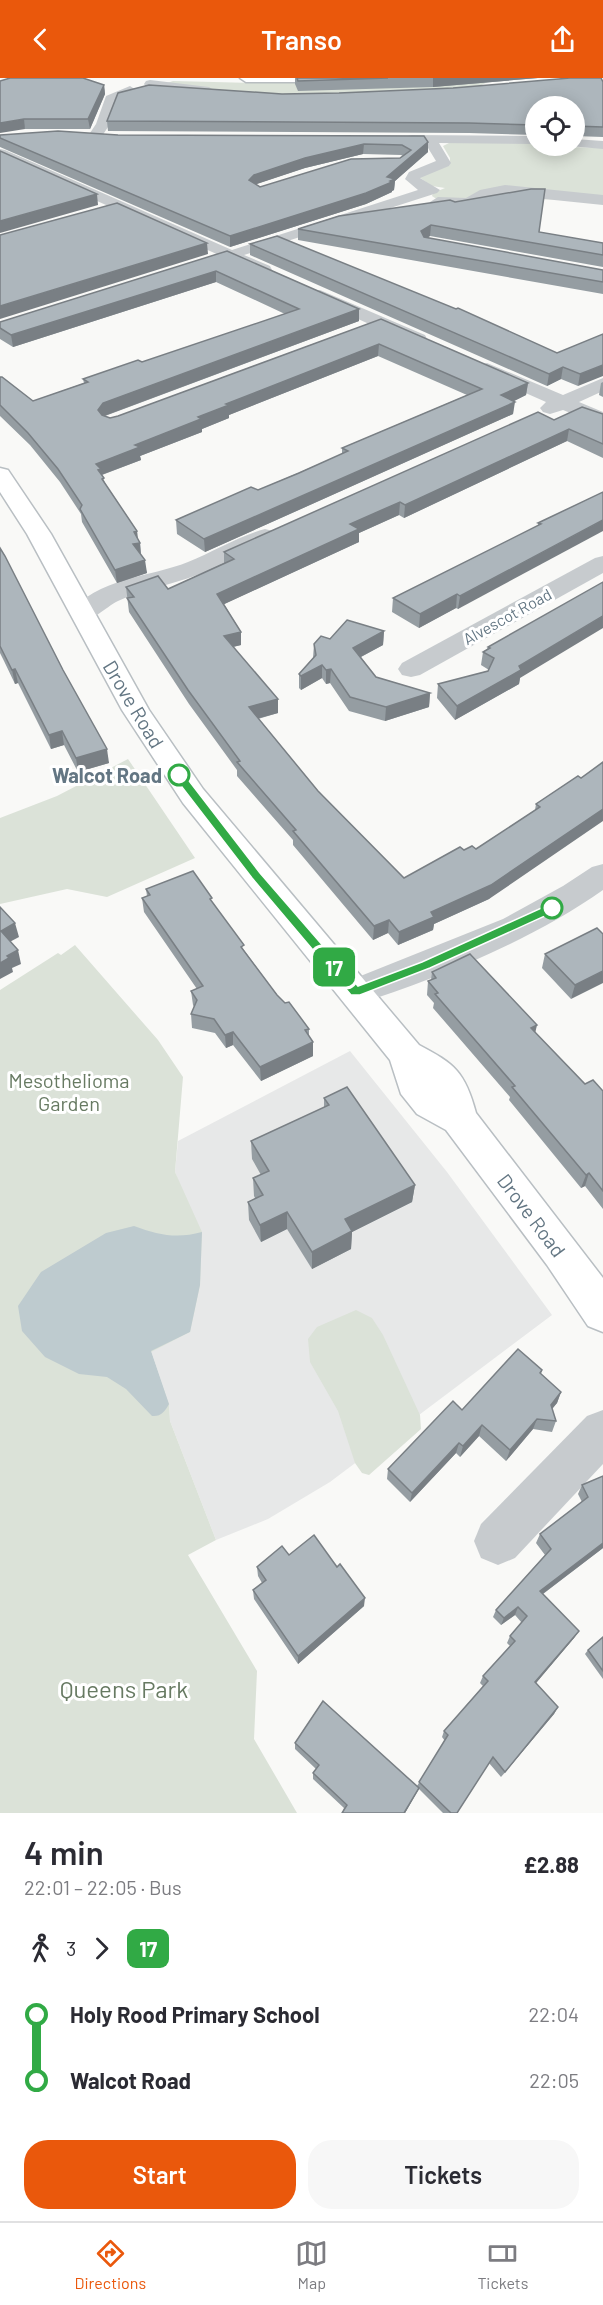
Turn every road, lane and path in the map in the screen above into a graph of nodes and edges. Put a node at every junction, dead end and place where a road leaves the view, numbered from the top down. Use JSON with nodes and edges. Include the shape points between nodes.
{"nodes":[{"id":1,"x":164,"y":78,"type":"edge"},
{"id":2,"x":246,"y":78,"type":"edge"},
{"id":3,"x":332,"y":78,"type":"edge"},
{"id":4,"x":150,"y":84,"type":"junction"},
{"id":5,"x":101,"y":86,"type":"edge"},
{"id":6,"x":130,"y":90,"type":"junction"},
{"id":7,"x":217,"y":92,"type":"edge"},
{"id":8,"x":79,"y":135,"type":"edge"},
{"id":9,"x":95,"y":136,"type":"junction"},
{"id":10,"x":113,"y":139,"type":"edge"},
{"id":11,"x":399,"y":139,"type":"edge"},
{"id":12,"x":429,"y":139,"type":"junction"},
{"id":13,"x":525,"y":140,"type":"edge"},
{"id":14,"x":585,"y":144,"type":"edge"},
{"id":15,"x":603,"y":145,"type":"edge"},
{"id":16,"x":0,"y":153,"type":"edge"},
{"id":17,"x":413,"y":161,"type":"edge"},
{"id":18,"x":23,"y":163,"type":"junction"},
{"id":19,"x":444,"y":163,"type":"junction"},
{"id":20,"x":0,"y":169,"type":"edge"},
{"id":21,"x":430,"y":191,"type":"junction"},
{"id":22,"x":603,"y":200,"type":"edge"},
{"id":23,"x":118,"y":206,"type":"junction"},
{"id":24,"x":97,"y":213,"type":"edge"},
{"id":25,"x":229,"y":254,"type":"junction"},
{"id":26,"x":210,"y":260,"type":"edge"},
{"id":27,"x":279,"y":276,"type":"edge"},
{"id":28,"x":309,"y":290,"type":"edge"},
{"id":29,"x":381,"y":322,"type":"junction"},
{"id":30,"x":360,"y":330,"type":"edge"},
{"id":31,"x":434,"y":346,"type":"edge"},
{"id":32,"x":466,"y":360,"type":"edge"},
{"id":33,"x":603,"y":384,"type":"edge"},
{"id":34,"x":563,"y":402,"type":"junction"},
{"id":35,"x":531,"y":417,"type":"edge"},
{"id":36,"x":603,"y":420,"type":"edge"},
{"id":37,"x":0,"y":475,"type":"edge"},
{"id":38,"x":284,"y":528,"type":"edge"},
{"id":39,"x":603,"y":562,"type":"edge"},
{"id":40,"x":83,"y":614,"type":"junction"},
{"id":41,"x":411,"y":669,"type":"dead end"},
{"id":42,"x":603,"y":875,"type":"edge"},
{"id":43,"x":356,"y":992,"type":"junction"},
{"id":44,"x":603,"y":1312,"type":"edge"},
{"id":45,"x":603,"y":1432,"type":"edge"},
{"id":46,"x":498,"y":1541,"type":"dead end"}],
"edges":[{"from":1,"to":4,"type":"street"},
{"from":2,"to":3,"type":"main road"},
{"from":4,"to":6,"type":"street"},
{"from":4,"to":7,"type":"street"},
{"from":5,"to":6,"type":"street"},
{"from":6,"to":9,"type":"street","via":[[111,99]]},
{"from":8,"to":9,"type":"street"},
{"from":9,"to":10,"type":"street"},
{"from":11,"to":12,"type":"street"},
{"from":12,"to":13,"type":"street"},
{"from":12,"to":19,"type":"street"},
{"from":14,"to":15,"type":"street"},
{"from":16,"to":18,"type":"street"},
{"from":17,"to":19,"type":"street"},
{"from":18,"to":20,"type":"street"},
{"from":18,"to":23,"type":"street"},
{"from":19,"to":21,"type":"street","via":[[413,177]]},
{"from":21,"to":22,"type":"street","via":[[442,203],[457,205],[474,201],[485,193],[510,190]]},
{"from":21,"to":25,"type":"street"},
{"from":23,"to":24,"type":"street"},
{"from":23,"to":25,"type":"street"},
{"from":25,"to":26,"type":"street"},
{"from":25,"to":27,"type":"street"},
{"from":28,"to":29,"type":"street"},
{"from":29,"to":30,"type":"street"},
{"from":29,"to":31,"type":"street"},
{"from":32,"to":34,"type":"street"},
{"from":33,"to":34,"type":"street"},
{"from":34,"to":35,"type":"street"},
{"from":34,"to":36,"type":"street"},
{"from":37,"to":40,"type":"main road","name":"Drove Road","via":[[39,534]]},
{"from":38,"to":40,"type":"street","via":[[189,570],[101,598]]},
{"from":39,"to":41,"type":"street","name":"Alvescot Road"},
{"from":40,"to":43,"type":"main road","name":"Drove Road","via":[[136,710],[193,796]]},
{"from":42,"to":43,"type":"street","via":[[535,917]]},
{"from":43,"to":44,"type":"main road","name":"Drove Road","via":[[406,1055],[414,1084],[430,1103],[459,1119]]},
{"from":45,"to":46,"type":"street"}]}
